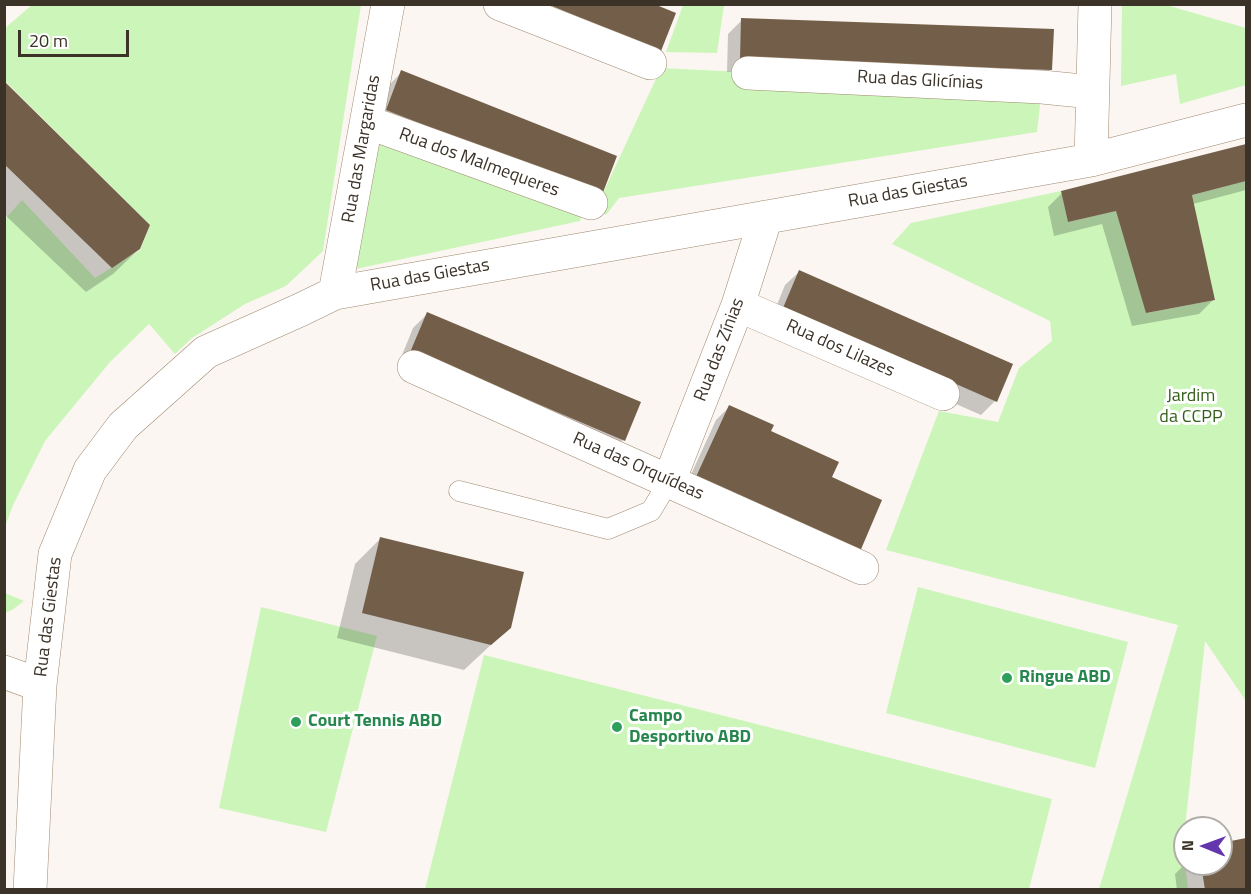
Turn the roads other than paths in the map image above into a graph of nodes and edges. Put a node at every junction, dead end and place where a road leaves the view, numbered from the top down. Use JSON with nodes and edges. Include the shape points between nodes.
{"nodes":[{"id":1,"x":388,"y":4,"type":"edge"},
{"id":2,"x":500,"y":4,"type":"edge"},
{"id":3,"x":1095,"y":4,"type":"edge"},
{"id":4,"x":650,"y":63,"type":"dead end"},
{"id":5,"x":748,"y":73,"type":"dead end"},
{"id":6,"x":1092,"y":92,"type":"junction"},
{"id":7,"x":1246,"y":120,"type":"edge"},
{"id":8,"x":367,"y":122,"type":"junction"},
{"id":9,"x":1091,"y":160,"type":"junction"},
{"id":10,"x":591,"y":204,"type":"dead end"},
{"id":11,"x":766,"y":217,"type":"junction"},
{"id":12,"x":335,"y":293,"type":"junction"},
{"id":13,"x":738,"y":305,"type":"junction"},
{"id":14,"x":414,"y":367,"type":"dead end"},
{"id":15,"x":943,"y":394,"type":"dead end"},
{"id":16,"x":669,"y":482,"type":"junction"},
{"id":17,"x":459,"y":491,"type":"dead end"},
{"id":18,"x":862,"y":568,"type":"dead end"},
{"id":19,"x":4,"y":672,"type":"edge"},
{"id":20,"x":40,"y":686,"type":"junction"},
{"id":21,"x":30,"y":890,"type":"edge"}],
"edges":[{"from":1,"to":8,"type":"street","name":"Rua das Margaridas"},
{"from":2,"to":4,"type":"street"},
{"from":3,"to":6,"type":"street"},
{"from":5,"to":6,"type":"street","name":"Rua das Glicínias"},
{"from":6,"to":9,"type":"street"},
{"from":7,"to":9,"type":"street","name":"Rua das Giestas"},
{"from":8,"to":10,"type":"street","name":"Rua dos Malmequeres"},
{"from":8,"to":12,"type":"street","name":"Rua das Margaridas"},
{"from":9,"to":11,"type":"street","name":"Rua das Giestas"},
{"from":11,"to":12,"type":"street","name":"Rua das Giestas"},
{"from":11,"to":13,"type":"street","name":"Rua das Zínias"},
{"from":12,"to":20,"type":"street","name":"Rua das Giestas","via":[[206,352],[123,426],[90,470],[55,554]]},
{"from":13,"to":15,"type":"street","name":"Rua dos Lilazes"},
{"from":13,"to":16,"type":"street","name":"Rua das Zínias"},
{"from":14,"to":16,"type":"street","name":"Rua das Orquídeas"},
{"from":16,"to":17,"type":"lane","via":[[651,511],[608,530]]},
{"from":16,"to":18,"type":"street","name":"Rua das Orquídeas"},
{"from":19,"to":20,"type":"street"},
{"from":20,"to":21,"type":"street","name":"Rua das Giestas"}]}
